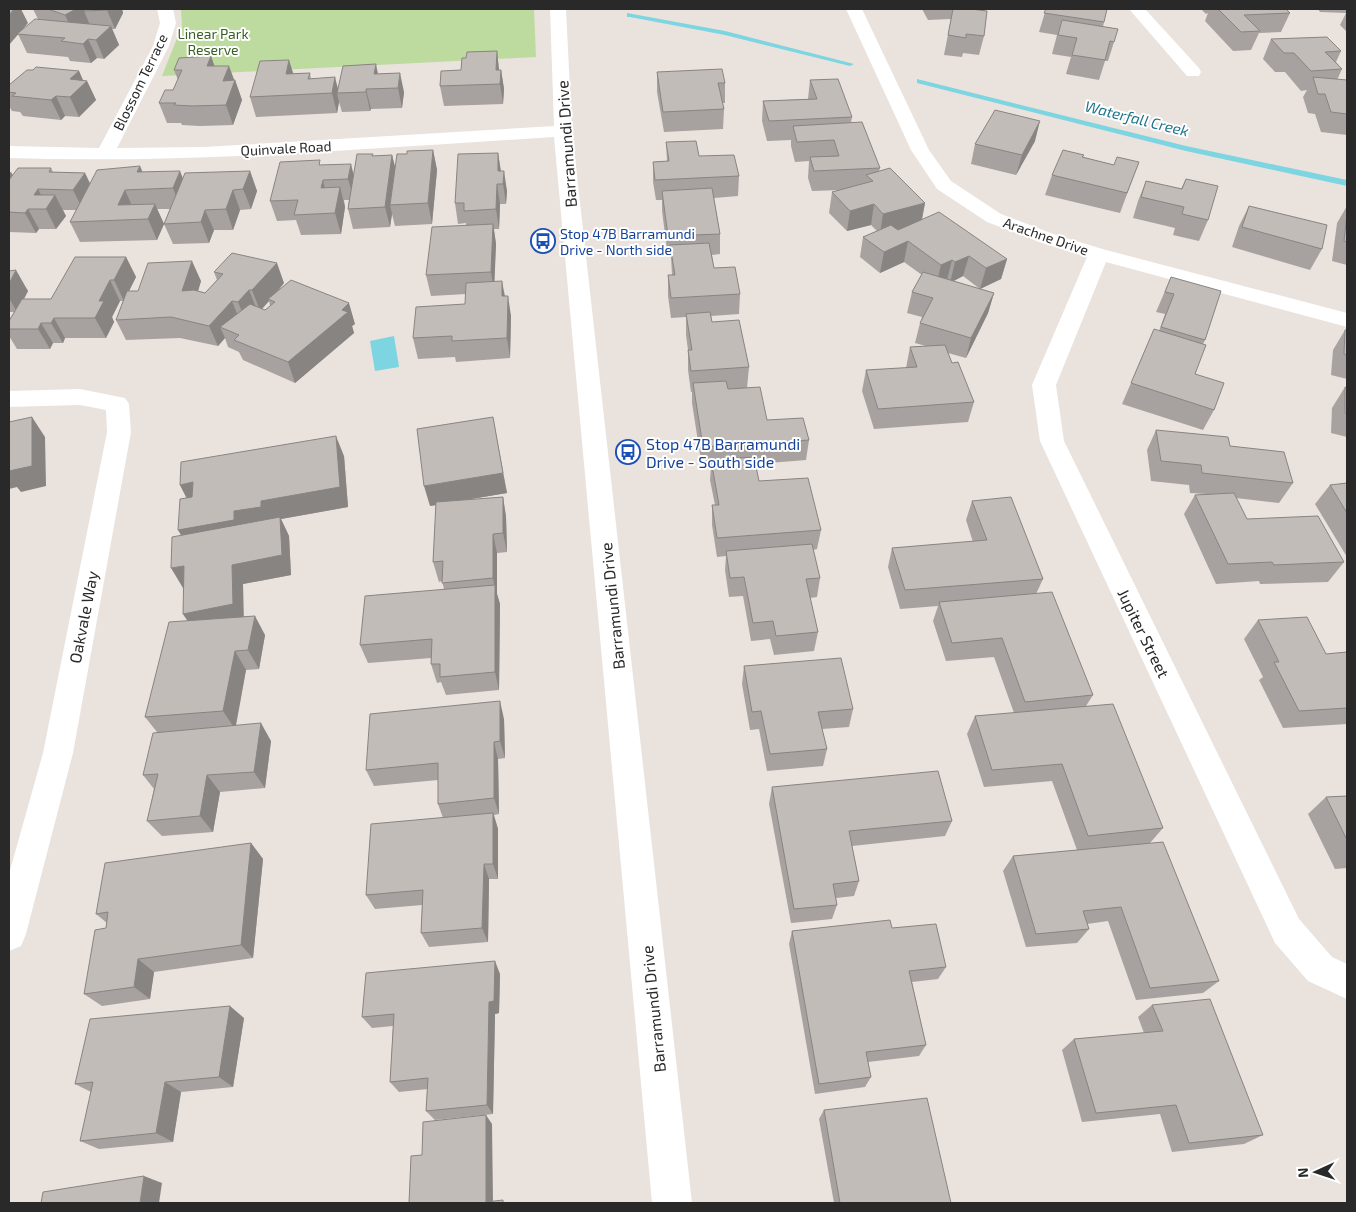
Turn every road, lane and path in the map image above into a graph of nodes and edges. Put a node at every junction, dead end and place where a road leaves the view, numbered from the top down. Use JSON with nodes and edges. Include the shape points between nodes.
{"nodes":[{"id":1,"x":165,"y":9,"type":"edge"},
{"id":2,"x":558,"y":9,"type":"edge"},
{"id":3,"x":854,"y":9,"type":"edge"},
{"id":4,"x":1138,"y":9,"type":"edge"},
{"id":5,"x":1193,"y":72,"type":"dead end"},
{"id":6,"x":563,"y":131,"type":"junction"},
{"id":7,"x":9,"y":152,"type":"edge"},
{"id":8,"x":105,"y":154,"type":"junction"},
{"id":9,"x":1099,"y":254,"type":"junction"},
{"id":10,"x":1347,"y":320,"type":"edge"},
{"id":11,"x":9,"y":399,"type":"edge"},
{"id":12,"x":9,"y":934,"type":"edge"},
{"id":13,"x":1347,"y":982,"type":"edge"},
{"id":14,"x":672,"y":1203,"type":"edge"}],
"edges":[{"from":1,"to":8,"type":"street","name":"Blossom Terrace","via":[[168,23],[161,46]]},
{"from":2,"to":6,"type":"street","name":"Barramundi Drive"},
{"from":3,"to":9,"type":"street","name":"Arachne Drive","via":[[920,150],[944,185],[994,218]]},
{"from":4,"to":5,"type":"street"},
{"from":6,"to":8,"type":"street","name":"Quinvale Road","via":[[204,153]]},
{"from":6,"to":14,"type":"street","name":"Barramundi Drive"},
{"from":7,"to":8,"type":"street","name":"Quinvale Road"},
{"from":9,"to":10,"type":"street","name":"Arachne Drive"},
{"from":9,"to":13,"type":"street","name":"Jupiter Street","via":[[1044,385],[1052,441],[1287,931],[1320,969]]},
{"from":11,"to":12,"type":"street","name":"Oakvale Way","via":[[80,397],[117,404],[119,432],[58,753]]}]}
